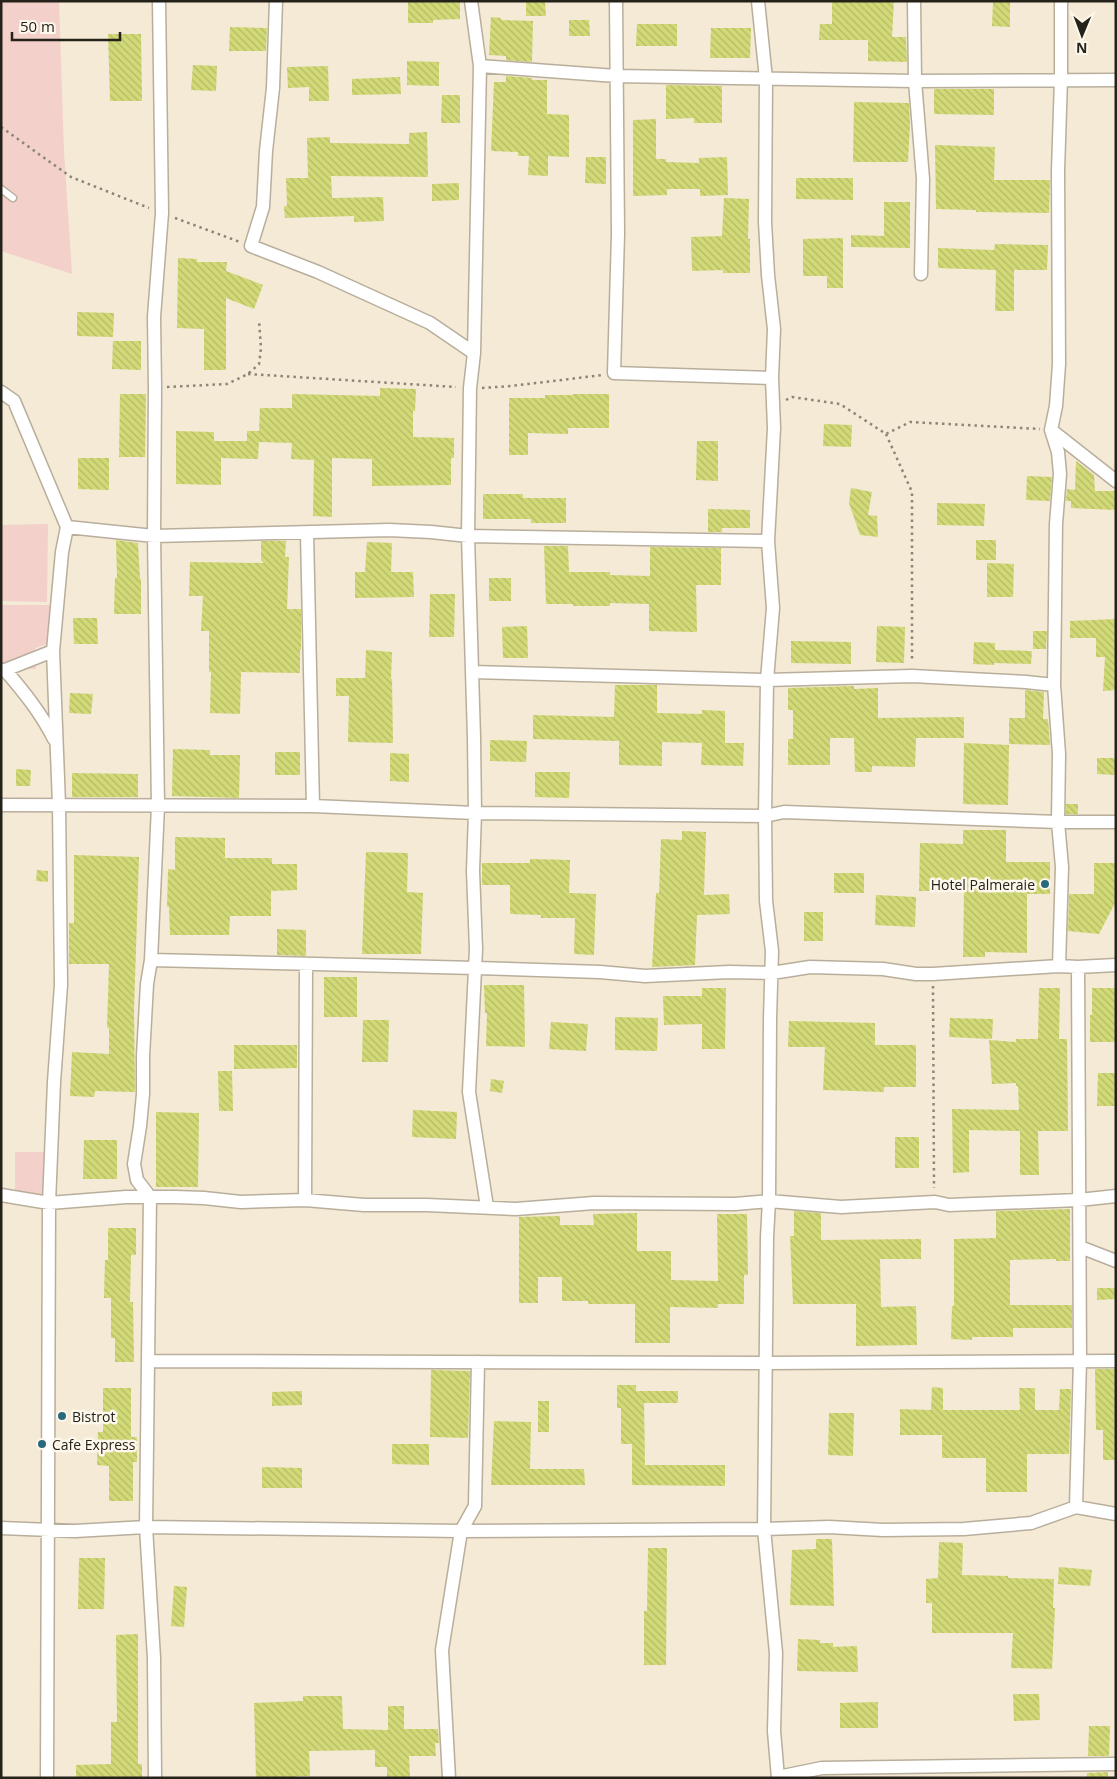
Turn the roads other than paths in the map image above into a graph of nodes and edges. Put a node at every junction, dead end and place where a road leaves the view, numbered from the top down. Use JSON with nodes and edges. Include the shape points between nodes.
{"nodes":[{"id":1,"x":159,"y":1,"type":"edge"},
{"id":2,"x":276,"y":1,"type":"edge"},
{"id":3,"x":470,"y":1,"type":"edge"},
{"id":4,"x":616,"y":1,"type":"edge"},
{"id":5,"x":758,"y":1,"type":"edge"},
{"id":6,"x":914,"y":1,"type":"edge"},
{"id":7,"x":1061,"y":1,"type":"edge"},
{"id":8,"x":480,"y":66,"type":"junction"},
{"id":9,"x":616,"y":76,"type":"junction"},
{"id":10,"x":766,"y":79,"type":"junction"},
{"id":11,"x":1061,"y":80,"type":"junction"},
{"id":12,"x":1116,"y":80,"type":"edge"},
{"id":13,"x":915,"y":81,"type":"junction"},
{"id":14,"x":1,"y":189,"type":"edge"},
{"id":15,"x":13,"y":198,"type":"dead end"},
{"id":16,"x":921,"y":274,"type":"dead end"},
{"id":17,"x":474,"y":353,"type":"junction"},
{"id":18,"x":772,"y":378,"type":"junction"},
{"id":19,"x":1,"y":392,"type":"edge"},
{"id":20,"x":1051,"y":430,"type":"junction"},
{"id":21,"x":1116,"y":481,"type":"edge"},
{"id":22,"x":67,"y":527,"type":"junction"},
{"id":23,"x":307,"y":533,"type":"junction"},
{"id":24,"x":154,"y":536,"type":"junction"},
{"id":25,"x":468,"y":536,"type":"junction"},
{"id":26,"x":768,"y":541,"type":"junction"},
{"id":27,"x":53,"y":651,"type":"junction"},
{"id":28,"x":3,"y":670,"type":"edge"},
{"id":29,"x":472,"y":672,"type":"junction"},
{"id":30,"x":767,"y":680,"type":"junction"},
{"id":31,"x":1054,"y":685,"type":"junction"},
{"id":32,"x":56,"y":743,"type":"junction"},
{"id":33,"x":59,"y":804,"type":"junction"},
{"id":34,"x":1,"y":805,"type":"edge"},
{"id":35,"x":158,"y":806,"type":"junction"},
{"id":36,"x":313,"y":806,"type":"junction"},
{"id":37,"x":475,"y":813,"type":"junction"},
{"id":38,"x":765,"y":816,"type":"junction"},
{"id":39,"x":1058,"y":822,"type":"junction"},
{"id":40,"x":1116,"y":822,"type":"edge"},
{"id":41,"x":150,"y":960,"type":"junction"},
{"id":42,"x":306,"y":964,"type":"junction"},
{"id":43,"x":1116,"y":965,"type":"edge"},
{"id":44,"x":1059,"y":966,"type":"junction"},
{"id":45,"x":1078,"y":967,"type":"junction"},
{"id":46,"x":476,"y":968,"type":"junction"},
{"id":47,"x":772,"y":973,"type":"junction"},
{"id":48,"x":1,"y":1195,"type":"edge"},
{"id":49,"x":1116,"y":1196,"type":"edge"},
{"id":50,"x":150,"y":1197,"type":"junction"},
{"id":51,"x":306,"y":1200,"type":"junction"},
{"id":52,"x":1079,"y":1200,"type":"junction"},
{"id":53,"x":770,"y":1201,"type":"junction"},
{"id":54,"x":49,"y":1203,"type":"junction"},
{"id":55,"x":487,"y":1206,"type":"junction"},
{"id":56,"x":1080,"y":1247,"type":"junction"},
{"id":57,"x":1116,"y":1261,"type":"edge"},
{"id":58,"x":1080,"y":1360,"type":"junction"},
{"id":59,"x":149,"y":1361,"type":"junction"},
{"id":60,"x":1116,"y":1361,"type":"edge"},
{"id":61,"x":478,"y":1362,"type":"junction"},
{"id":62,"x":766,"y":1362,"type":"junction"},
{"id":63,"x":1076,"y":1507,"type":"junction"},
{"id":64,"x":1116,"y":1514,"type":"edge"},
{"id":65,"x":146,"y":1527,"type":"junction"},
{"id":66,"x":1,"y":1528,"type":"edge"},
{"id":67,"x":48,"y":1529,"type":"junction"},
{"id":68,"x":764,"y":1529,"type":"junction"},
{"id":69,"x":461,"y":1531,"type":"junction"},
{"id":70,"x":1116,"y":1764,"type":"edge"},
{"id":71,"x":778,"y":1777,"type":"edge"},
{"id":72,"x":47,"y":1778,"type":"edge"},
{"id":73,"x":155,"y":1778,"type":"edge"},
{"id":74,"x":449,"y":1778,"type":"edge"}],
"edges":[{"from":1,"to":24,"type":"street","via":[[162,213],[154,317]]},
{"from":2,"to":17,"type":"street","via":[[263,207],[251,246],[318,272],[430,324]]},
{"from":3,"to":8,"type":"street"},
{"from":4,"to":9,"type":"street"},
{"from":5,"to":10,"type":"street"},
{"from":6,"to":13,"type":"street"},
{"from":7,"to":11,"type":"street"},
{"from":8,"to":9,"type":"street"},
{"from":8,"to":17,"type":"street"},
{"from":9,"to":10,"type":"street"},
{"from":9,"to":18,"type":"street","via":[[618,234],[614,374]]},
{"from":10,"to":13,"type":"street"},
{"from":10,"to":18,"type":"street","via":[[765,222],[774,330]]},
{"from":11,"to":12,"type":"street"},
{"from":11,"to":13,"type":"street"},
{"from":11,"to":20,"type":"street","via":[[1059,364]]},
{"from":13,"to":16,"type":"street","via":[[923,179]]},
{"from":14,"to":15,"type":"lane"},
{"from":17,"to":25,"type":"street","via":[[470,388]]},
{"from":18,"to":26,"type":"street","via":[[774,428]]},
{"from":19,"to":22,"type":"street","via":[[14,401]]},
{"from":20,"to":21,"type":"street"},
{"from":20,"to":31,"type":"street","via":[[1060,474],[1056,524]]},
{"from":22,"to":24,"type":"street"},
{"from":22,"to":27,"type":"street"},
{"from":23,"to":24,"type":"street"},
{"from":23,"to":25,"type":"street","via":[[388,530]]},
{"from":23,"to":36,"type":"street"},
{"from":24,"to":35,"type":"street"},
{"from":25,"to":26,"type":"street"},
{"from":25,"to":29,"type":"street"},
{"from":26,"to":30,"type":"street","via":[[773,608]]},
{"from":27,"to":28,"type":"street"},
{"from":27,"to":32,"type":"street"},
{"from":28,"to":32,"type":"street","via":[[32,702]]},
{"from":29,"to":30,"type":"street"},
{"from":29,"to":37,"type":"street"},
{"from":30,"to":31,"type":"street","via":[[912,676]]},
{"from":30,"to":38,"type":"street"},
{"from":31,"to":39,"type":"street","via":[[1059,754]]},
{"from":32,"to":33,"type":"street"},
{"from":33,"to":34,"type":"street"},
{"from":33,"to":35,"type":"street"},
{"from":33,"to":54,"type":"street","via":[[61,985]]},
{"from":35,"to":36,"type":"street"},
{"from":35,"to":41,"type":"street"},
{"from":36,"to":37,"type":"street"},
{"from":37,"to":38,"type":"street"},
{"from":37,"to":46,"type":"street"},
{"from":38,"to":39,"type":"street","via":[[784,812]]},
{"from":38,"to":47,"type":"street","via":[[766,901]]},
{"from":39,"to":40,"type":"street"},
{"from":39,"to":44,"type":"street","via":[[1062,867]]},
{"from":41,"to":42,"type":"street"},
{"from":41,"to":50,"type":"street","via":[[143,1094],[134,1164],[137,1180]]},
{"from":42,"to":46,"type":"street"},
{"from":42,"to":51,"type":"street"},
{"from":43,"to":45,"type":"street"},
{"from":44,"to":45,"type":"street"},
{"from":44,"to":47,"type":"street","via":[[933,974],[810,967]]},
{"from":45,"to":52,"type":"street"},
{"from":46,"to":47,"type":"street","via":[[645,976]]},
{"from":46,"to":55,"type":"street","via":[[469,1092]]},
{"from":47,"to":53,"type":"street"},
{"from":48,"to":54,"type":"street"},
{"from":49,"to":52,"type":"street"},
{"from":50,"to":51,"type":"street","via":[[241,1202]]},
{"from":50,"to":54,"type":"street"},
{"from":50,"to":59,"type":"street"},
{"from":51,"to":55,"type":"street","via":[[364,1205]]},
{"from":52,"to":53,"type":"street","via":[[841,1207]]},
{"from":52,"to":56,"type":"street"},
{"from":53,"to":55,"type":"street","via":[[735,1204],[594,1203],[516,1209]]},
{"from":53,"to":62,"type":"street"},
{"from":54,"to":67,"type":"street"},
{"from":56,"to":57,"type":"street"},
{"from":56,"to":58,"type":"street"},
{"from":58,"to":60,"type":"street"},
{"from":58,"to":62,"type":"street"},
{"from":58,"to":63,"type":"street"},
{"from":59,"to":61,"type":"street"},
{"from":59,"to":65,"type":"street"},
{"from":61,"to":62,"type":"street"},
{"from":61,"to":69,"type":"street","via":[[475,1506]]},
{"from":62,"to":68,"type":"street"},
{"from":63,"to":64,"type":"street"},
{"from":63,"to":68,"type":"street","via":[[1031,1523],[964,1529]]},
{"from":65,"to":67,"type":"street","via":[[75,1531]]},
{"from":65,"to":69,"type":"street"},
{"from":65,"to":73,"type":"street","via":[[154,1658]]},
{"from":66,"to":67,"type":"street"},
{"from":67,"to":72,"type":"street"},
{"from":68,"to":69,"type":"street"},
{"from":68,"to":71,"type":"street","via":[[776,1653],[774,1731]]},
{"from":69,"to":74,"type":"street","via":[[442,1650]]},
{"from":70,"to":71,"type":"street","via":[[822,1768]]}]}
